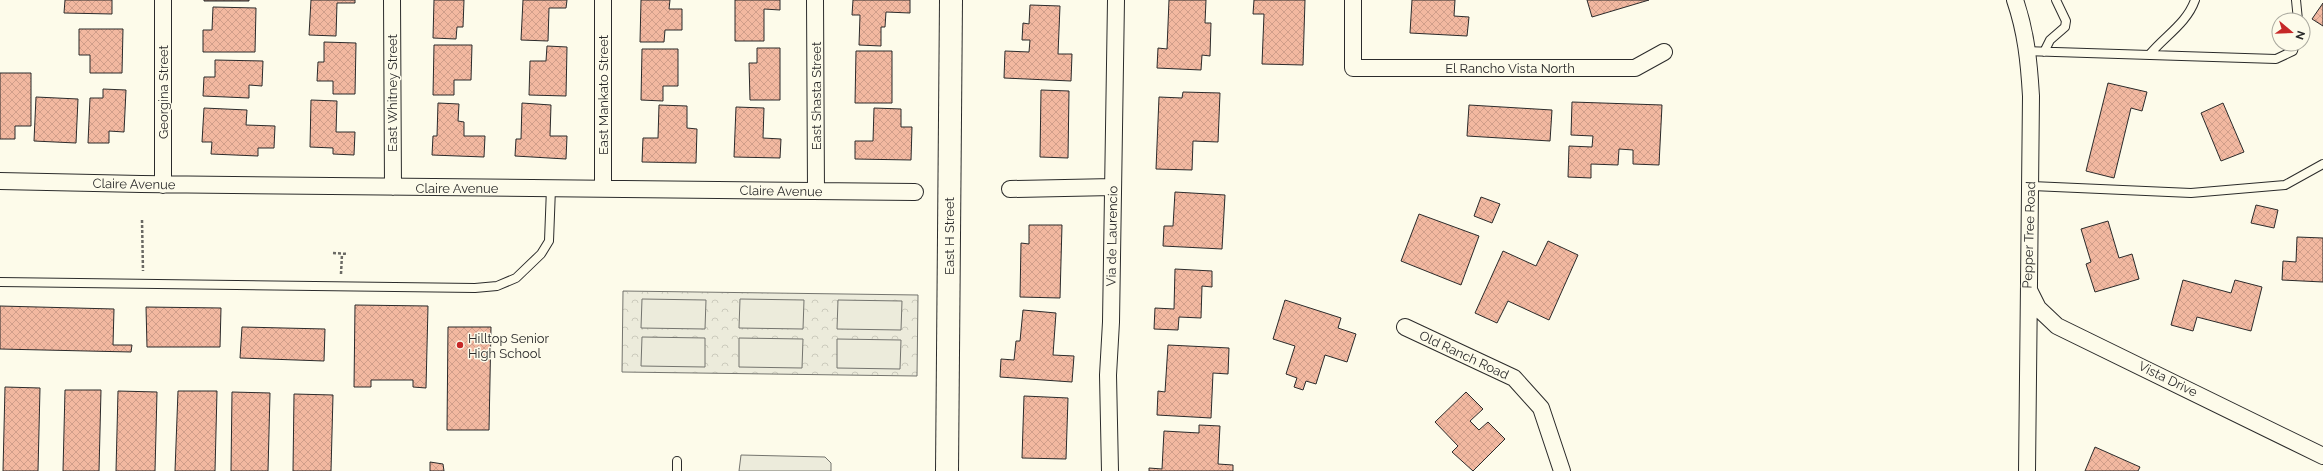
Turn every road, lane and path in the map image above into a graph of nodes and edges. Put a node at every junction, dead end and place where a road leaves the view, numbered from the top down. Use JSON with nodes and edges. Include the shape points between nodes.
{"nodes":[{"id":1,"x":163,"y":0,"type":"edge"},
{"id":2,"x":392,"y":0,"type":"edge"},
{"id":3,"x":603,"y":0,"type":"edge"},
{"id":4,"x":815,"y":0,"type":"edge"},
{"id":5,"x":951,"y":0,"type":"edge"},
{"id":6,"x":1116,"y":0,"type":"edge"},
{"id":7,"x":1353,"y":0,"type":"edge"},
{"id":8,"x":2015,"y":0,"type":"edge"},
{"id":9,"x":2056,"y":0,"type":"edge"},
{"id":10,"x":2195,"y":0,"type":"edge"},
{"id":11,"x":2296,"y":0,"type":"edge"},
{"id":12,"x":2297,"y":12,"type":"edge"},
{"id":13,"x":2028,"y":50,"type":"junction"},
{"id":14,"x":1664,"y":52,"type":"dead end"},
{"id":15,"x":2044,"y":52,"type":"junction"},
{"id":16,"x":2289,"y":52,"type":"edge"},
{"id":17,"x":2150,"y":54,"type":"junction"},
{"id":18,"x":2323,"y":164,"type":"edge"},
{"id":19,"x":0,"y":180,"type":"edge"},
{"id":20,"x":163,"y":185,"type":"junction"},
{"id":21,"x":1113,"y":186,"type":"junction"},
{"id":22,"x":2031,"y":186,"type":"junction"},
{"id":23,"x":393,"y":187,"type":"junction"},
{"id":24,"x":551,"y":188,"type":"junction"},
{"id":25,"x":603,"y":189,"type":"junction"},
{"id":26,"x":1010,"y":189,"type":"dead end"},
{"id":27,"x":816,"y":191,"type":"junction"},
{"id":28,"x":915,"y":192,"type":"dead end"},
{"id":29,"x":142,"y":220,"type":"dead end"},
{"id":30,"x":333,"y":253,"type":"dead end"},
{"id":31,"x":342,"y":254,"type":"junction"},
{"id":32,"x":348,"y":254,"type":"dead end"},
{"id":33,"x":143,"y":277,"type":"dead end"},
{"id":34,"x":342,"y":280,"type":"dead end"},
{"id":35,"x":0,"y":282,"type":"edge"},
{"id":36,"x":2028,"y":286,"type":"junction"},
{"id":37,"x":1405,"y":327,"type":"dead end"},
{"id":38,"x":2323,"y":456,"type":"edge"},
{"id":39,"x":677,"y":461,"type":"dead end"},
{"id":40,"x":677,"y":471,"type":"edge"},
{"id":41,"x":947,"y":471,"type":"edge"},
{"id":42,"x":1110,"y":471,"type":"edge"},
{"id":43,"x":1562,"y":471,"type":"edge"},
{"id":44,"x":2027,"y":471,"type":"edge"}],
"edges":[{"from":1,"to":20,"type":"street","name":"Georgina Street"},
{"from":2,"to":23,"type":"street","name":"East Whitney Street"},
{"from":3,"to":25,"type":"street","name":"East Mankato Street"},
{"from":4,"to":27,"type":"street","name":"East Shasta Street"},
{"from":5,"to":41,"type":"main road","name":"East H Street"},
{"from":6,"to":21,"type":"street","name":"Via de Laurencio"},
{"from":7,"to":14,"type":"street","name":"El Rancho Vista North","via":[[1353,68],[1635,68]]},
{"from":8,"to":13,"type":"street","name":"Pepper Tree Road","via":[[2024,24]]},
{"from":9,"to":15,"type":"lane","via":[[2066,21],[2065,27],[2050,40]]},
{"from":10,"to":17,"type":"lane","via":[[2191,12],[2182,24],[2164,38]]},
{"from":11,"to":12,"type":"lane"},
{"from":13,"to":15,"type":"lane"},
{"from":13,"to":22,"type":"street","name":"Pepper Tree Road"},
{"from":15,"to":17,"type":"lane"},
{"from":16,"to":17,"type":"lane","via":[[2276,59]]},
{"from":18,"to":22,"type":"lane","via":[[2286,185],[2191,193]]},
{"from":19,"to":20,"type":"street","name":"Claire Avenue"},
{"from":20,"to":23,"type":"street","name":"Claire Avenue"},
{"from":21,"to":26,"type":"street"},
{"from":21,"to":42,"type":"street","name":"Via de Laurencio","via":[[1108,375]]},
{"from":22,"to":36,"type":"street","name":"Pepper Tree Road"},
{"from":23,"to":24,"type":"street","name":"Claire Avenue"},
{"from":24,"to":25,"type":"street","name":"Claire Avenue"},
{"from":24,"to":35,"type":"lane","via":[[549,241],[541,254],[516,278],[497,286],[475,288]]},
{"from":25,"to":27,"type":"street","name":"Claire Avenue"},
{"from":27,"to":28,"type":"street","name":"Claire Avenue"},
{"from":29,"to":33,"type":"path"},
{"from":30,"to":31,"type":"path"},
{"from":31,"to":32,"type":"path"},
{"from":31,"to":34,"type":"path"},
{"from":36,"to":38,"type":"street","name":"Vista Drive","via":[[2038,308],[2057,326]]},
{"from":36,"to":44,"type":"street","name":"Pepper Tree Road"},
{"from":37,"to":43,"type":"street","name":"Old Ranch Road","via":[[1514,378],[1541,408]]},
{"from":39,"to":40,"type":"lane"}]}
